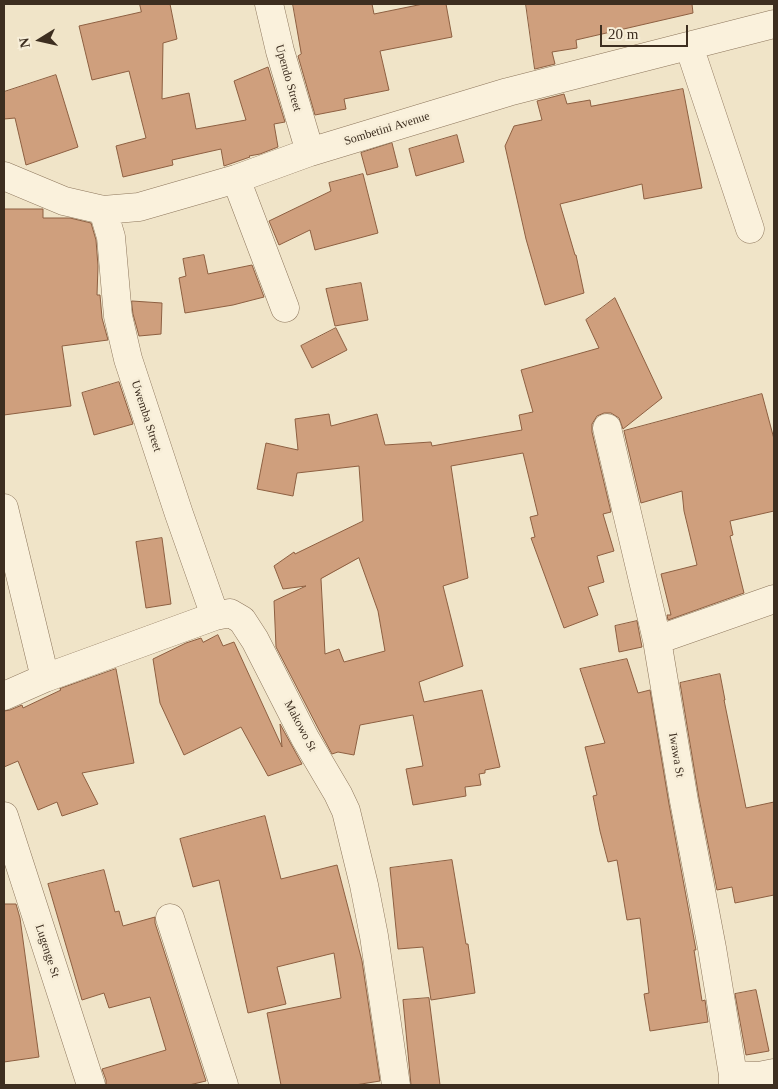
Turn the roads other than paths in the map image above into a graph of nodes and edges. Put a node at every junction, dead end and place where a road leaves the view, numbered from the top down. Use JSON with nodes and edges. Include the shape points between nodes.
{"nodes":[{"id":1,"x":269,"y":4,"type":"edge"},
{"id":2,"x":774,"y":24,"type":"edge"},
{"id":3,"x":689,"y":46,"type":"junction"},
{"id":4,"x":310,"y":152,"type":"junction"},
{"id":5,"x":4,"y":176,"type":"edge"},
{"id":6,"x":236,"y":179,"type":"junction"},
{"id":7,"x":103,"y":210,"type":"junction"},
{"id":8,"x":750,"y":229,"type":"dead end"},
{"id":9,"x":286,"y":308,"type":"dead end"},
{"id":10,"x":607,"y":428,"type":"dead end"},
{"id":11,"x":4,"y":508,"type":"edge"},
{"id":12,"x":774,"y":599,"type":"edge"},
{"id":13,"x":214,"y":616,"type":"junction"},
{"id":14,"x":656,"y":640,"type":"junction"},
{"id":15,"x":45,"y":678,"type":"junction"},
{"id":16,"x":4,"y":696,"type":"edge"},
{"id":17,"x":4,"y":816,"type":"edge"},
{"id":18,"x":170,"y":918,"type":"dead end"},
{"id":19,"x":774,"y":1073,"type":"edge"},
{"id":20,"x":733,"y":1080,"type":"edge"},
{"id":21,"x":91,"y":1085,"type":"edge"},
{"id":22,"x":224,"y":1085,"type":"edge"},
{"id":23,"x":396,"y":1085,"type":"edge"}],
"edges":[{"from":1,"to":4,"type":"street","name":"Upendo Street"},
{"from":2,"to":3,"type":"street","name":"Sombetini Avenue"},
{"from":3,"to":4,"type":"street","name":"Sombetini Avenue","via":[[508,92]]},
{"from":3,"to":8,"type":"street"},
{"from":4,"to":6,"type":"street","name":"Sombetini Avenue"},
{"from":5,"to":7,"type":"street","name":"Sombetini Avenue","via":[[64,201]]},
{"from":6,"to":7,"type":"street","name":"Sombetini Avenue","via":[[139,207]]},
{"from":6,"to":9,"type":"street"},
{"from":7,"to":13,"type":"street","name":"Uwemba Street","via":[[110,237],[118,316],[128,359]]},
{"from":10,"to":14,"type":"street","name":"Iwawa St"},
{"from":11,"to":15,"type":"street"},
{"from":12,"to":14,"type":"street"},
{"from":13,"to":15,"type":"street","name":"Makowo St"},
{"from":13,"to":23,"type":"street","name":"Makowo St","via":[[230,613],[242,620],[346,811],[374,936]]},
{"from":14,"to":20,"type":"street","name":"Iwawa St"},
{"from":15,"to":16,"type":"street","name":"Makowo St"},
{"from":17,"to":21,"type":"street","name":"Lugenge St"},
{"from":18,"to":22,"type":"street"},
{"from":19,"to":20,"type":"street"}]}
